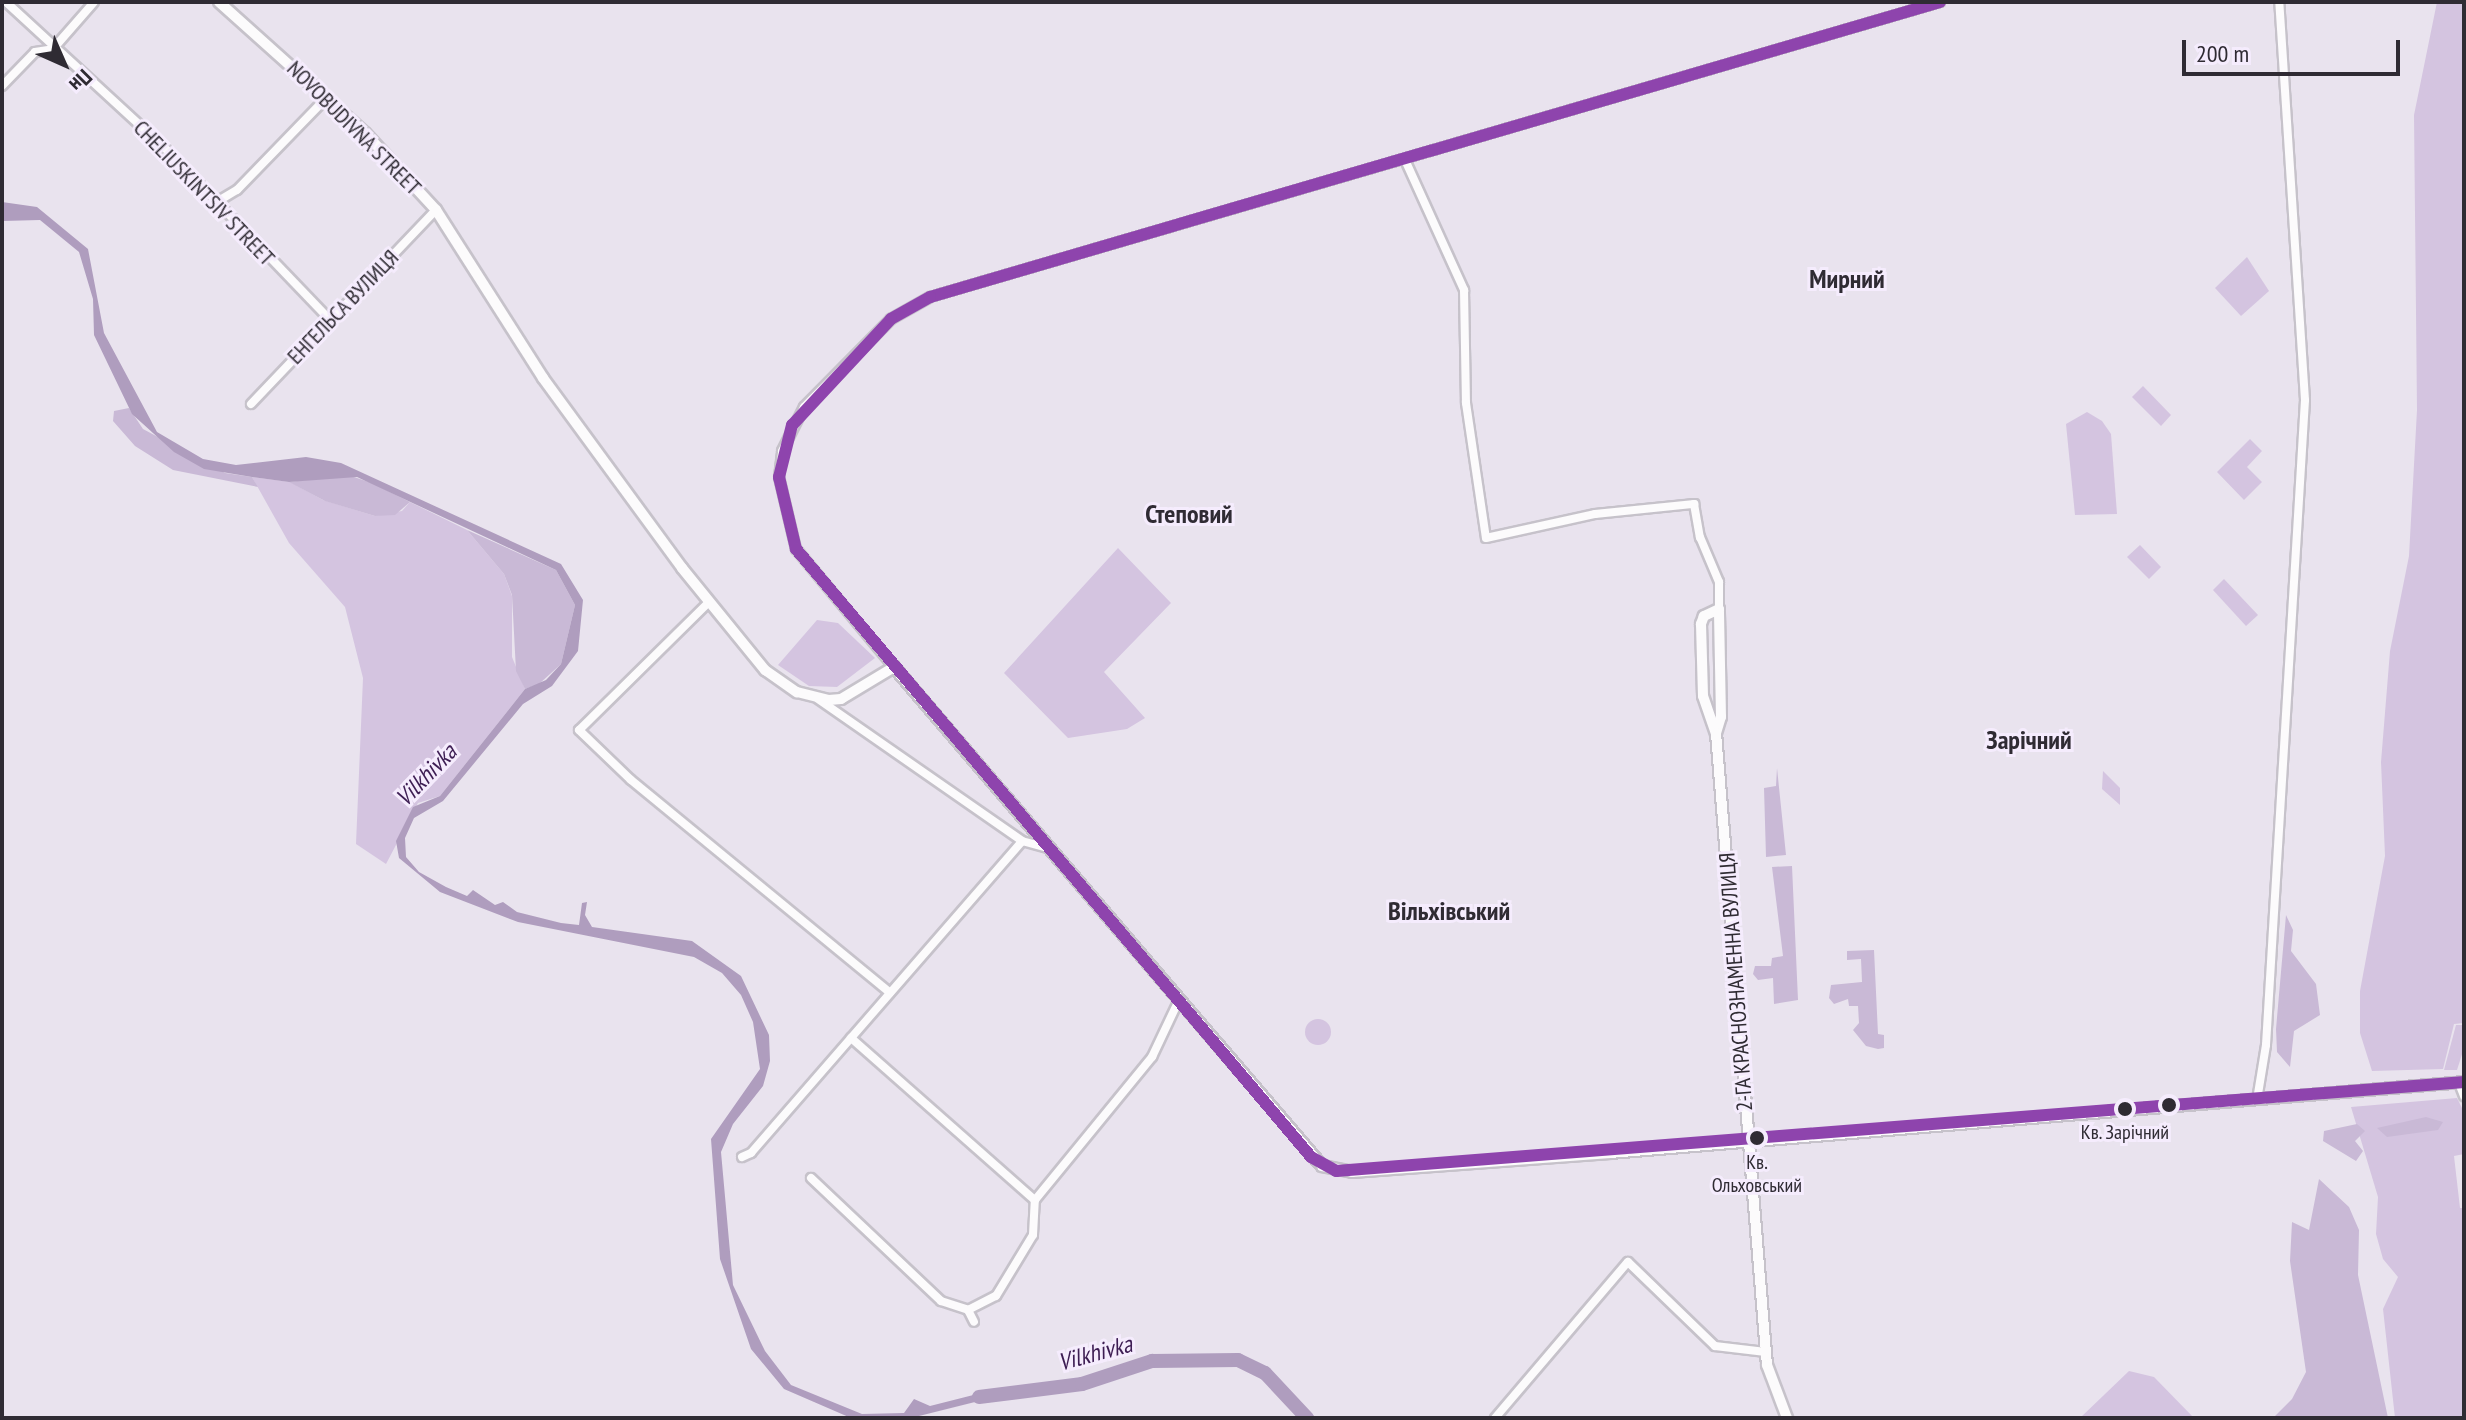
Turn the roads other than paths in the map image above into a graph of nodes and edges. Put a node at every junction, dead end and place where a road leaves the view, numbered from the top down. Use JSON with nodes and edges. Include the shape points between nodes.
{"nodes":[{"id":1,"x":6,"y":2,"type":"edge"},
{"id":2,"x":94,"y":2,"type":"edge"},
{"id":3,"x":219,"y":2,"type":"edge"},
{"id":4,"x":1940,"y":2,"type":"edge"},
{"id":5,"x":2279,"y":2,"type":"edge"},
{"id":6,"x":53,"y":49,"type":"junction"},
{"id":7,"x":2,"y":86,"type":"edge"},
{"id":8,"x":327,"y":97,"type":"junction"},
{"id":9,"x":1406,"y":162,"type":"junction"},
{"id":10,"x":215,"y":203,"type":"junction"},
{"id":11,"x":436,"y":210,"type":"junction"},
{"id":12,"x":330,"y":320,"type":"junction"},
{"id":13,"x":251,"y":404,"type":"dead end"},
{"id":14,"x":708,"y":603,"type":"junction"},
{"id":15,"x":1719,"y":609,"type":"junction"},
{"id":16,"x":894,"y":667,"type":"junction"},
{"id":17,"x":814,"y":697,"type":"junction"},
{"id":18,"x":1716,"y":733,"type":"junction"},
{"id":19,"x":1022,"y":841,"type":"junction"},
{"id":20,"x":1051,"y":849,"type":"junction"},
{"id":21,"x":890,"y":993,"type":"junction"},
{"id":22,"x":1178,"y":1002,"type":"junction"},
{"id":23,"x":851,"y":1038,"type":"junction"},
{"id":24,"x":2461,"y":1082,"type":"edge"},
{"id":25,"x":2464,"y":1096,"type":"edge"},
{"id":26,"x":2257,"y":1100,"type":"junction"},
{"id":27,"x":1748,"y":1142,"type":"junction"},
{"id":28,"x":742,"y":1157,"type":"dead end"},
{"id":29,"x":811,"y":1178,"type":"dead end"},
{"id":30,"x":1035,"y":1200,"type":"junction"},
{"id":31,"x":968,"y":1310,"type":"junction"},
{"id":32,"x":974,"y":1322,"type":"dead end"},
{"id":33,"x":1766,"y":1352,"type":"junction"},
{"id":34,"x":1495,"y":1418,"type":"edge"},
{"id":35,"x":1787,"y":1418,"type":"edge"}],
"edges":[{"from":1,"to":6,"type":"street","name":"CHELIUSKINTSIV STREET"},
{"from":2,"to":6,"type":"street"},
{"from":3,"to":8,"type":"street","name":"NOVOBUDIVNA STREET"},
{"from":4,"to":9,"type":"street"},
{"from":5,"to":26,"type":"street","via":[[2305,400],[2266,1045]]},
{"from":6,"to":7,"type":"street","via":[[35,52]]},
{"from":6,"to":10,"type":"street","name":"CHELIUSKINTSIV STREET","via":[[170,153]]},
{"from":8,"to":10,"type":"street","via":[[237,190]]},
{"from":8,"to":11,"type":"street","name":"NOVOBUDIVNA STREET"},
{"from":9,"to":15,"type":"street","via":[[1464,290],[1466,403],[1486,538],[1595,514],[1694,504],[1700,537],[1719,582]]},
{"from":9,"to":16,"type":"street","via":[[930,297],[891,319],[804,407],[782,451],[779,477],[796,549]]},
{"from":10,"to":12,"type":"street","name":"CHELIUSKINTSIV STREET"},
{"from":11,"to":12,"type":"street","name":"ЕНГЕЛЬСА ВУЛИЦЯ"},
{"from":11,"to":14,"type":"street","name":"NOVOBUDIVNA STREET","via":[[543,378]]},
{"from":12,"to":13,"type":"street","name":"ЕНГЕЛЬСА ВУЛИЦЯ"},
{"from":14,"to":17,"type":"street","name":"NOVOBUDIVNA STREET","via":[[765,670]]},
{"from":14,"to":21,"type":"street","via":[[579,730],[631,780]]},
{"from":15,"to":18,"type":"street","name":"2-ГА КРАСНОЗНАМЕННА ВУЛИЦЯ","via":[[1721,717]]},
{"from":15,"to":18,"type":"street","name":"2-ГА КРАСНОЗНАМЕННА ВУЛИЦЯ","via":[[1704,616],[1701,624],[1703,696]]},
{"from":16,"to":17,"type":"street","via":[[841,699]]},
{"from":16,"to":20,"type":"street"},
{"from":17,"to":19,"type":"street"},
{"from":18,"to":27,"type":"street","name":"2-ГА КРАСНОЗНАМЕННА ВУЛИЦЯ"},
{"from":19,"to":20,"type":"street"},
{"from":19,"to":21,"type":"street"},
{"from":20,"to":22,"type":"street"},
{"from":21,"to":23,"type":"street"},
{"from":22,"to":27,"type":"street","via":[[1311,1157],[1336,1171]]},
{"from":22,"to":30,"type":"street","via":[[1152,1057]]},
{"from":23,"to":28,"type":"street"},
{"from":23,"to":30,"type":"street"},
{"from":24,"to":25,"type":"street"},
{"from":24,"to":26,"type":"street"},
{"from":26,"to":27,"type":"street"},
{"from":27,"to":33,"type":"street","name":"2-ГА КРАСНОЗНАМЕННА ВУЛИЦЯ"},
{"from":29,"to":31,"type":"street","via":[[941,1301]]},
{"from":30,"to":31,"type":"street","via":[[1033,1235],[1011,1272],[996,1296]]},
{"from":31,"to":32,"type":"street"},
{"from":33,"to":34,"type":"street","via":[[1715,1346],[1628,1262]]},
{"from":33,"to":35,"type":"street","name":"2-ГА КРАСНОЗНАМЕННА ВУЛИЦЯ","via":[[1773,1388]]}]}
